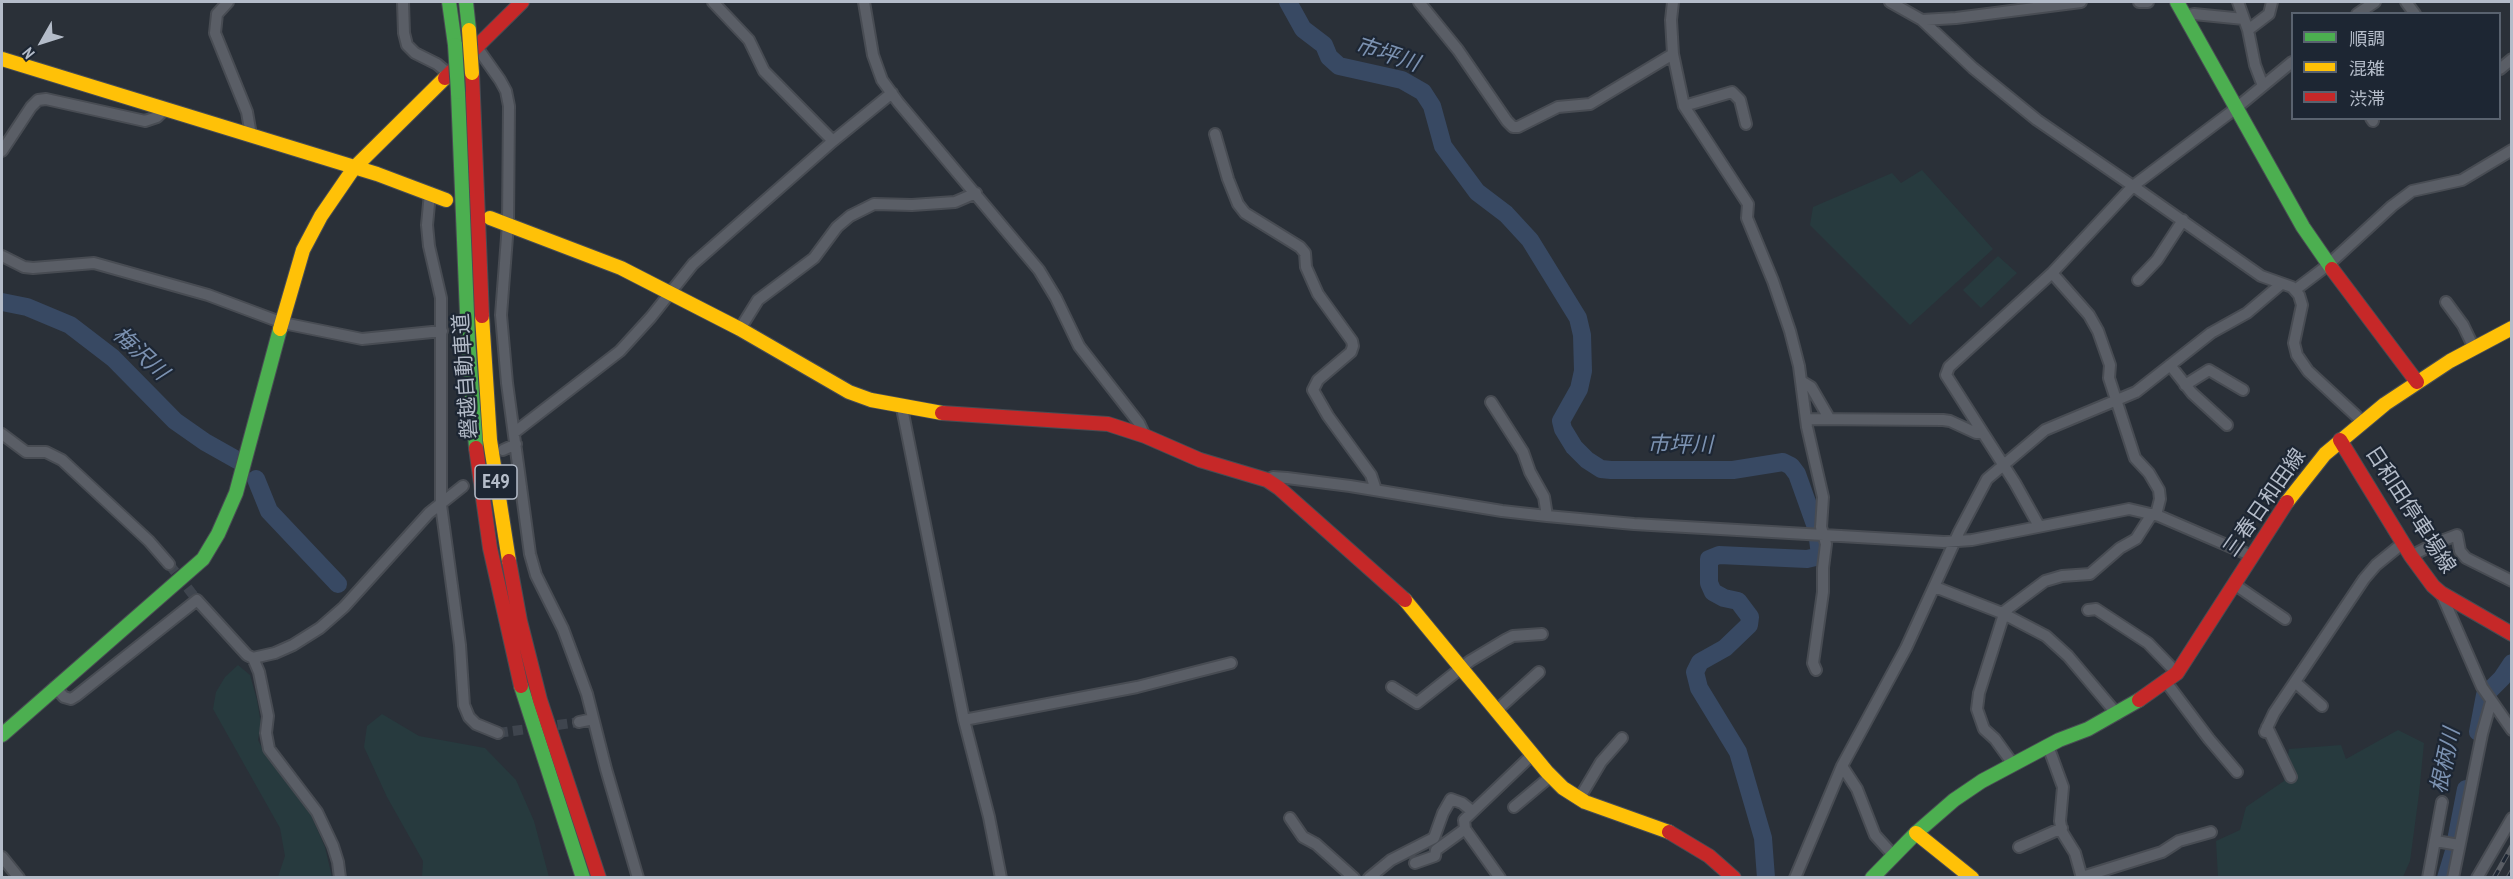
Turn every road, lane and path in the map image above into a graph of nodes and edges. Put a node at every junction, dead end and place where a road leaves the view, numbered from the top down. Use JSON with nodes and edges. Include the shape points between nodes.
{"nodes":[{"id":1,"x":228,"y":2,"type":"edge"},
{"id":2,"x":403,"y":2,"type":"edge"},
{"id":3,"x":449,"y":2,"type":"edge"},
{"id":4,"x":466,"y":2,"type":"edge"},
{"id":5,"x":522,"y":2,"type":"edge"},
{"id":6,"x":713,"y":2,"type":"edge"},
{"id":7,"x":864,"y":2,"type":"edge"},
{"id":8,"x":1419,"y":2,"type":"edge"},
{"id":9,"x":1673,"y":2,"type":"edge"},
{"id":10,"x":1890,"y":2,"type":"edge"},
{"id":11,"x":2081,"y":2,"type":"edge"},
{"id":12,"x":2139,"y":2,"type":"edge"},
{"id":13,"x":2148,"y":2,"type":"edge"},
{"id":14,"x":2177,"y":2,"type":"edge"},
{"id":15,"x":2238,"y":2,"type":"edge"},
{"id":16,"x":2272,"y":2,"type":"edge"},
{"id":17,"x":2375,"y":2,"type":"edge"},
{"id":18,"x":2360,"y":12,"type":"edge"},
{"id":19,"x":2185,"y":16,"type":"junction"},
{"id":20,"x":2244,"y":19,"type":"junction"},
{"id":21,"x":1922,"y":20,"type":"junction"},
{"id":22,"x":2248,"y":30,"type":"junction"},
{"id":23,"x":476,"y":46,"type":"junction"},
{"id":24,"x":1673,"y":54,"type":"junction"},
{"id":25,"x":2,"y":59,"type":"edge"},
{"id":26,"x":2291,"y":63,"type":"edge"},
{"id":27,"x":449,"y":74,"type":"junction"},
{"id":28,"x":2263,"y":86,"type":"junction"},
{"id":29,"x":891,"y":93,"type":"junction"},
{"id":30,"x":1684,"y":106,"type":"junction"},
{"id":31,"x":2235,"y":109,"type":"junction"},
{"id":32,"x":164,"y":110,"type":"junction"},
{"id":33,"x":1746,"y":124,"type":"dead end"},
{"id":34,"x":1215,"y":134,"type":"dead end"},
{"id":35,"x":251,"y":135,"type":"junction"},
{"id":36,"x":833,"y":141,"type":"junction"},
{"id":37,"x":2511,"y":150,"type":"edge"},
{"id":38,"x":2,"y":151,"type":"edge"},
{"id":39,"x":354,"y":168,"type":"junction"},
{"id":40,"x":2133,"y":186,"type":"junction"},
{"id":41,"x":430,"y":193,"type":"junction"},
{"id":42,"x":976,"y":193,"type":"junction"},
{"id":43,"x":446,"y":200,"type":"dead end"},
{"id":44,"x":490,"y":218,"type":"dead end"},
{"id":45,"x":2183,"y":220,"type":"junction"},
{"id":46,"x":508,"y":224,"type":"junction"},
{"id":47,"x":2,"y":256,"type":"edge"},
{"id":48,"x":2328,"y":265,"type":"junction"},
{"id":49,"x":2052,"y":273,"type":"junction"},
{"id":50,"x":2138,"y":280,"type":"dead end"},
{"id":51,"x":2280,"y":285,"type":"junction"},
{"id":52,"x":2295,"y":290,"type":"junction"},
{"id":53,"x":671,"y":292,"type":"junction"},
{"id":54,"x":2446,"y":302,"type":"dead end"},
{"id":55,"x":283,"y":323,"type":"junction"},
{"id":56,"x":2511,"y":328,"type":"edge"},
{"id":57,"x":740,"y":329,"type":"junction"},
{"id":58,"x":442,"y":331,"type":"junction"},
{"id":59,"x":2474,"y":348,"type":"junction"},
{"id":60,"x":2170,"y":365,"type":"junction"},
{"id":61,"x":1801,"y":381,"type":"junction"},
{"id":62,"x":2416,"y":382,"type":"junction"},
{"id":63,"x":2185,"y":385,"type":"junction"},
{"id":64,"x":2243,"y":390,"type":"dead end"},
{"id":65,"x":2116,"y":401,"type":"junction"},
{"id":66,"x":1491,"y":402,"type":"dead end"},
{"id":67,"x":902,"y":408,"type":"junction"},
{"id":68,"x":1829,"y":418,"type":"junction"},
{"id":69,"x":1806,"y":419,"type":"junction"},
{"id":70,"x":2363,"y":422,"type":"junction"},
{"id":71,"x":2227,"y":425,"type":"dead end"},
{"id":72,"x":515,"y":432,"type":"junction"},
{"id":73,"x":1982,"y":433,"type":"junction"},
{"id":74,"x":2,"y":434,"type":"edge"},
{"id":75,"x":1145,"y":436,"type":"junction"},
{"id":76,"x":2340,"y":440,"type":"junction"},
{"id":77,"x":516,"y":444,"type":"junction"},
{"id":78,"x":503,"y":450,"type":"dead end"},
{"id":79,"x":2003,"y":464,"type":"junction"},
{"id":80,"x":1267,"y":480,"type":"junction"},
{"id":81,"x":463,"y":486,"type":"dead end"},
{"id":82,"x":1376,"y":490,"type":"junction"},
{"id":83,"x":441,"y":505,"type":"junction"},
{"id":84,"x":2154,"y":515,"type":"junction"},
{"id":85,"x":1548,"y":516,"type":"junction"},
{"id":86,"x":2039,"y":526,"type":"junction"},
{"id":87,"x":1824,"y":535,"type":"junction"},
{"id":88,"x":1955,"y":542,"type":"junction"},
{"id":89,"x":2403,"y":543,"type":"junction"},
{"id":90,"x":2252,"y":556,"type":"junction"},
{"id":91,"x":2411,"y":556,"type":"junction"},
{"id":92,"x":169,"y":564,"type":"tunnel mouth"},
{"id":93,"x":2511,"y":581,"type":"edge"},
{"id":94,"x":2234,"y":584,"type":"junction"},
{"id":95,"x":1935,"y":587,"type":"junction"},
{"id":96,"x":2441,"y":593,"type":"junction"},
{"id":97,"x":2088,"y":610,"type":"dead end"},
{"id":98,"x":2003,"y":613,"type":"junction"},
{"id":99,"x":2285,"y":619,"type":"dead end"},
{"id":100,"x":2510,"y":629,"type":"edge"},
{"id":101,"x":1542,"y":634,"type":"dead end"},
{"id":102,"x":254,"y":658,"type":"junction"},
{"id":103,"x":1231,"y":663,"type":"dead end"},
{"id":104,"x":1462,"y":667,"type":"junction"},
{"id":105,"x":1816,"y":670,"type":"dead end"},
{"id":106,"x":1539,"y":672,"type":"dead end"},
{"id":107,"x":2177,"y":673,"type":"junction"},
{"id":108,"x":2166,"y":682,"type":"junction"},
{"id":109,"x":2295,"y":682,"type":"junction"},
{"id":110,"x":55,"y":687,"type":"junction"},
{"id":111,"x":1392,"y":687,"type":"dead end"},
{"id":112,"x":2491,"y":702,"type":"junction"},
{"id":113,"x":2322,"y":706,"type":"dead end"},
{"id":114,"x":1497,"y":710,"type":"junction"},
{"id":115,"x":2117,"y":714,"type":"junction"},
{"id":116,"x":593,"y":719,"type":"junction"},
{"id":117,"x":964,"y":720,"type":"junction"},
{"id":118,"x":579,"y":722,"type":"tunnel mouth"},
{"id":119,"x":2511,"y":730,"type":"edge"},
{"id":120,"x":498,"y":733,"type":"tunnel mouth"},
{"id":121,"x":2,"y":735,"type":"edge"},
{"id":122,"x":1622,"y":738,"type":"dead end"},
{"id":123,"x":2048,"y":746,"type":"junction"},
{"id":124,"x":1533,"y":754,"type":"junction"},
{"id":125,"x":2013,"y":764,"type":"junction"},
{"id":126,"x":1842,"y":766,"type":"junction"},
{"id":127,"x":2237,"y":772,"type":"dead end"},
{"id":128,"x":1551,"y":776,"type":"junction"},
{"id":129,"x":2291,"y":777,"type":"dead end"},
{"id":130,"x":1579,"y":799,"type":"junction"},
{"id":131,"x":2442,"y":802,"type":"dead end"},
{"id":132,"x":1514,"y":807,"type":"dead end"},
{"id":133,"x":1472,"y":811,"type":"junction"},
{"id":134,"x":2511,"y":818,"type":"edge"},
{"id":135,"x":1290,"y":819,"type":"dead end"},
{"id":136,"x":2061,"y":828,"type":"junction"},
{"id":137,"x":1466,"y":829,"type":"junction"},
{"id":138,"x":2211,"y":832,"type":"dead end"},
{"id":139,"x":1916,"y":833,"type":"junction"},
{"id":140,"x":2439,"y":841,"type":"junction"},
{"id":141,"x":2459,"y":845,"type":"junction"},
{"id":142,"x":2019,"y":847,"type":"dead end"},
{"id":143,"x":1894,"y":856,"type":"junction"},
{"id":144,"x":2,"y":857,"type":"edge"},
{"id":145,"x":1415,"y":863,"type":"dead end"},
{"id":146,"x":2082,"y":877,"type":"edge"},
{"id":147,"x":19,"y":878,"type":"edge"},
{"id":148,"x":340,"y":878,"type":"edge"},
{"id":149,"x":583,"y":878,"type":"edge"},
{"id":150,"x":599,"y":878,"type":"edge"},
{"id":151,"x":638,"y":878,"type":"edge"},
{"id":152,"x":1001,"y":878,"type":"edge"},
{"id":153,"x":1353,"y":878,"type":"edge"},
{"id":154,"x":1369,"y":878,"type":"edge"},
{"id":155,"x":1500,"y":878,"type":"edge"},
{"id":156,"x":1734,"y":878,"type":"edge"},
{"id":157,"x":1795,"y":878,"type":"edge"},
{"id":158,"x":1872,"y":878,"type":"edge"},
{"id":159,"x":1972,"y":878,"type":"edge"},
{"id":160,"x":2428,"y":878,"type":"edge"},
{"id":161,"x":2453,"y":878,"type":"edge"},
{"id":162,"x":2477,"y":878,"type":"edge"}],
"edges":[{"from":1,"to":35,"type":"street","via":[[217,14],[215,33],[248,112]]},
{"from":2,"to":27,"type":"street","via":[[407,45]]},
{"from":3,"to":149,"type":"main road","name":"磐越自動車道","number":"E49","bridge":true,"via":[[458,92],[469,361],[490,548],[525,704]]},
{"from":4,"to":150,"type":"main road","name":"磐越自動車道","number":"E49","bridge":true,"via":[[490,440],[520,621],[540,700]]},
{"from":5,"to":23,"type":"main road"},
{"from":6,"to":36,"type":"street","via":[[749,40],[764,71]]},
{"from":7,"to":29,"type":"street","via":[[873,55]]},
{"from":8,"to":24,"type":"street","via":[[1513,127],[1558,107],[1590,104]]},
{"from":9,"to":24,"type":"street"},
{"from":10,"to":21,"type":"street"},
{"from":11,"to":21,"type":"street"},
{"from":12,"to":13,"type":"street"},
{"from":14,"to":19,"type":"main road"},
{"from":15,"to":20,"type":"street"},
{"from":16,"to":22,"type":"street","via":[[2269,14]]},
{"from":17,"to":18,"type":"street"},
{"from":19,"to":20,"type":"street"},
{"from":19,"to":31,"type":"main road"},
{"from":20,"to":22,"type":"street"},
{"from":21,"to":40,"type":"street","via":[[2037,120]]},
{"from":22,"to":28,"type":"street"},
{"from":23,"to":27,"type":"main road"},
{"from":23,"to":46,"type":"street","via":[[500,80],[507,98]]},
{"from":24,"to":30,"type":"street"},
{"from":25,"to":32,"type":"main road"},
{"from":26,"to":28,"type":"street"},
{"from":27,"to":39,"type":"main road"},
{"from":28,"to":31,"type":"street"},
{"from":29,"to":36,"type":"street"},
{"from":29,"to":42,"type":"street"},
{"from":30,"to":33,"type":"street","via":[[1732,92],[1740,100]]},
{"from":30,"to":61,"type":"street","via":[[1748,204],[1746,218],[1790,331]]},
{"from":31,"to":40,"type":"street"},
{"from":31,"to":48,"type":"main road"},
{"from":32,"to":35,"type":"main road"},
{"from":32,"to":38,"type":"street","via":[[146,121],[38,100]]},
{"from":34,"to":82,"type":"street","via":[[1238,204],[1245,213],[1305,253],[1306,267],[1318,294],[1352,341],[1351,352],[1318,380],[1313,390],[1371,475]]},
{"from":35,"to":39,"type":"main road"},
{"from":36,"to":53,"type":"street","via":[[693,264]]},
{"from":37,"to":48,"type":"street","via":[[2462,180],[2412,191]]},
{"from":39,"to":41,"type":"main road"},
{"from":39,"to":55,"type":"main road","via":[[303,250]]},
{"from":40,"to":45,"type":"street"},
{"from":40,"to":49,"type":"street"},
{"from":41,"to":43,"type":"main road"},
{"from":41,"to":58,"type":"street","via":[[427,225],[441,298]]},
{"from":42,"to":57,"type":"street","via":[[955,202],[874,204],[850,216],[814,258],[758,300]]},
{"from":42,"to":75,"type":"street","via":[[1039,270],[1079,346]]},
{"from":44,"to":46,"type":"main road"},
{"from":45,"to":50,"type":"street","via":[[2157,260]]},
{"from":45,"to":51,"type":"street","via":[[2261,276]]},
{"from":46,"to":53,"type":"main road"},
{"from":46,"to":72,"type":"street","via":[[501,315]]},
{"from":47,"to":55,"type":"street","via":[[33,268],[94,263],[208,295]]},
{"from":48,"to":52,"type":"street"},
{"from":48,"to":62,"type":"main road"},
{"from":49,"to":65,"type":"street","via":[[2094,321],[2110,365],[2109,378]]},
{"from":49,"to":73,"type":"street","via":[[1949,367],[1946,375]]},
{"from":51,"to":52,"type":"street"},
{"from":51,"to":60,"type":"street","via":[[2247,314],[2211,333]]},
{"from":52,"to":70,"type":"street","via":[[2302,305],[2294,343],[2297,355]]},
{"from":53,"to":57,"type":"main road"},
{"from":53,"to":72,"type":"street","via":[[620,351]]},
{"from":54,"to":59,"type":"street"},
{"from":55,"to":58,"type":"street","via":[[362,339]]},
{"from":55,"to":110,"type":"main road","via":[[236,493],[210,549],[189,573]]},
{"from":56,"to":59,"type":"main road","name":"三春日和田線"},
{"from":57,"to":67,"type":"main road","via":[[849,392]]},
{"from":58,"to":83,"type":"street"},
{"from":59,"to":62,"type":"main road","name":"三春日和田線"},
{"from":60,"to":63,"type":"street"},
{"from":60,"to":65,"type":"street","via":[[2136,392]]},
{"from":61,"to":68,"type":"street","via":[[1811,387]]},
{"from":61,"to":69,"type":"street"},
{"from":62,"to":70,"type":"main road","name":"三春日和田線"},
{"from":63,"to":64,"type":"street","via":[[2209,370]]},
{"from":63,"to":71,"type":"street"},
{"from":65,"to":79,"type":"street","via":[[2053,425]]},
{"from":65,"to":84,"type":"street","via":[[2135,458],[2159,490]]},
{"from":66,"to":85,"type":"street","via":[[1523,452],[1544,497]]},
{"from":67,"to":75,"type":"main road","via":[[1108,424]]},
{"from":67,"to":117,"type":"street"},
{"from":68,"to":69,"type":"street"},
{"from":68,"to":73,"type":"street","via":[[1943,420]]},
{"from":69,"to":87,"type":"street","via":[[1822,497]]},
{"from":70,"to":76,"type":"main road","name":"三春日和田線"},
{"from":72,"to":77,"type":"street"},
{"from":73,"to":79,"type":"street"},
{"from":74,"to":92,"type":"street","via":[[26,452],[46,452],[62,460]]},
{"from":75,"to":80,"type":"main road","via":[[1200,460]]},
{"from":76,"to":89,"type":"main road","name":"日和田停車場線"},
{"from":76,"to":90,"type":"main road","name":"三春日和田線","via":[[2297,487]]},
{"from":77,"to":78,"type":"street"},
{"from":77,"to":116,"type":"street","via":[[524,519],[536,575],[563,629]]},
{"from":79,"to":86,"type":"street"},
{"from":79,"to":88,"type":"street","via":[[1988,479]]},
{"from":80,"to":82,"type":"street","via":[[1287,478]]},
{"from":80,"to":104,"type":"main road","via":[[1404,599]]},
{"from":81,"to":83,"type":"street"},
{"from":82,"to":85,"type":"street"},
{"from":83,"to":102,"type":"street","via":[[320,628],[293,645]]},
{"from":83,"to":120,"type":"street","via":[[464,705],[476,724]]},
{"from":84,"to":86,"type":"street","via":[[2129,509]]},
{"from":84,"to":90,"type":"street"},
{"from":84,"to":98,"type":"street","via":[[2136,539],[2090,574],[2045,581]]},
{"from":85,"to":87,"type":"street"},
{"from":86,"to":88,"type":"street"},
{"from":87,"to":88,"type":"street"},
{"from":87,"to":105,"type":"street","via":[[1824,590],[1813,663]]},
{"from":88,"to":95,"type":"street"},
{"from":89,"to":91,"type":"main road","name":"日和田停車場線"},
{"from":89,"to":109,"type":"street","via":[[2364,579]]},
{"from":90,"to":94,"type":"main road","name":"三春日和田線"},
{"from":91,"to":93,"type":"street","via":[[2457,535],[2460,551],[2466,558]]},
{"from":91,"to":96,"type":"main road","name":"日和田停車場線"},
{"from":94,"to":99,"type":"street"},
{"from":94,"to":107,"type":"main road","name":"三春日和田線"},
{"from":95,"to":98,"type":"street"},
{"from":95,"to":126,"type":"street"},
{"from":96,"to":100,"type":"main road","name":"日和田停車場線"},
{"from":96,"to":112,"type":"street"},
{"from":97,"to":107,"type":"street","via":[[2096,609],[2148,643]]},
{"from":98,"to":115,"type":"street","via":[[2046,636],[2092,682]]},
{"from":98,"to":125,"type":"street","via":[[1977,709],[1984,729]]},
{"from":101,"to":104,"type":"street","via":[[1510,637]]},
{"from":102,"to":110,"type":"street","via":[[243,653],[197,600],[76,696],[64,697]]},
{"from":102,"to":148,"type":"street","via":[[268,716],[269,748],[317,812],[335,854]]},
{"from":103,"to":117,"type":"street","via":[[1137,687]]},
{"from":104,"to":111,"type":"street","via":[[1417,703]]},
{"from":104,"to":114,"type":"main road"},
{"from":106,"to":114,"type":"street"},
{"from":107,"to":108,"type":"main road","name":"三春日和田線"},
{"from":108,"to":115,"type":"main road","name":"三春日和田線"},
{"from":108,"to":127,"type":"street"},
{"from":109,"to":113,"type":"street"},
{"from":109,"to":129,"type":"street","via":[[2266,729]]},
{"from":110,"to":121,"type":"main road"},
{"from":112,"to":119,"type":"street"},
{"from":112,"to":141,"type":"street"},
{"from":114,"to":124,"type":"main road"},
{"from":115,"to":123,"type":"main road","name":"三春日和田線"},
{"from":116,"to":118,"type":"street"},
{"from":116,"to":151,"type":"street"},
{"from":117,"to":152,"type":"street"},
{"from":122,"to":130,"type":"street","via":[[1601,762]]},
{"from":123,"to":125,"type":"main road","name":"三春日和田線"},
{"from":123,"to":136,"type":"street","via":[[2063,787]]},
{"from":124,"to":128,"type":"main road"},
{"from":124,"to":133,"type":"street"},
{"from":125,"to":139,"type":"main road","name":"三春日和田線","via":[[1954,800]]},
{"from":126,"to":143,"type":"street","via":[[1857,789],[1875,835]]},
{"from":126,"to":157,"type":"street"},
{"from":128,"to":130,"type":"main road"},
{"from":128,"to":132,"type":"street"},
{"from":130,"to":156,"type":"main road","via":[[1676,835]]},
{"from":131,"to":140,"type":"street"},
{"from":133,"to":137,"type":"street","via":[[1464,820]]},
{"from":133,"to":154,"type":"street","via":[[1450,799],[1434,838],[1391,860]]},
{"from":134,"to":162,"type":"street"},
{"from":135,"to":153,"type":"street","via":[[1304,837]]},
{"from":136,"to":142,"type":"street"},
{"from":136,"to":146,"type":"street","via":[[2075,853]]},
{"from":137,"to":145,"type":"street","via":[[1436,850],[1435,856]]},
{"from":137,"to":155,"type":"street"},
{"from":138,"to":146,"type":"street"},
{"from":139,"to":143,"type":"main road","name":"三春日和田線"},
{"from":139,"to":159,"type":"main road"},
{"from":140,"to":141,"type":"street"},
{"from":140,"to":160,"type":"street"},
{"from":141,"to":161,"type":"street"},
{"from":143,"to":158,"type":"main road","name":"三春日和田線"},
{"from":144,"to":147,"type":"street"}]}
